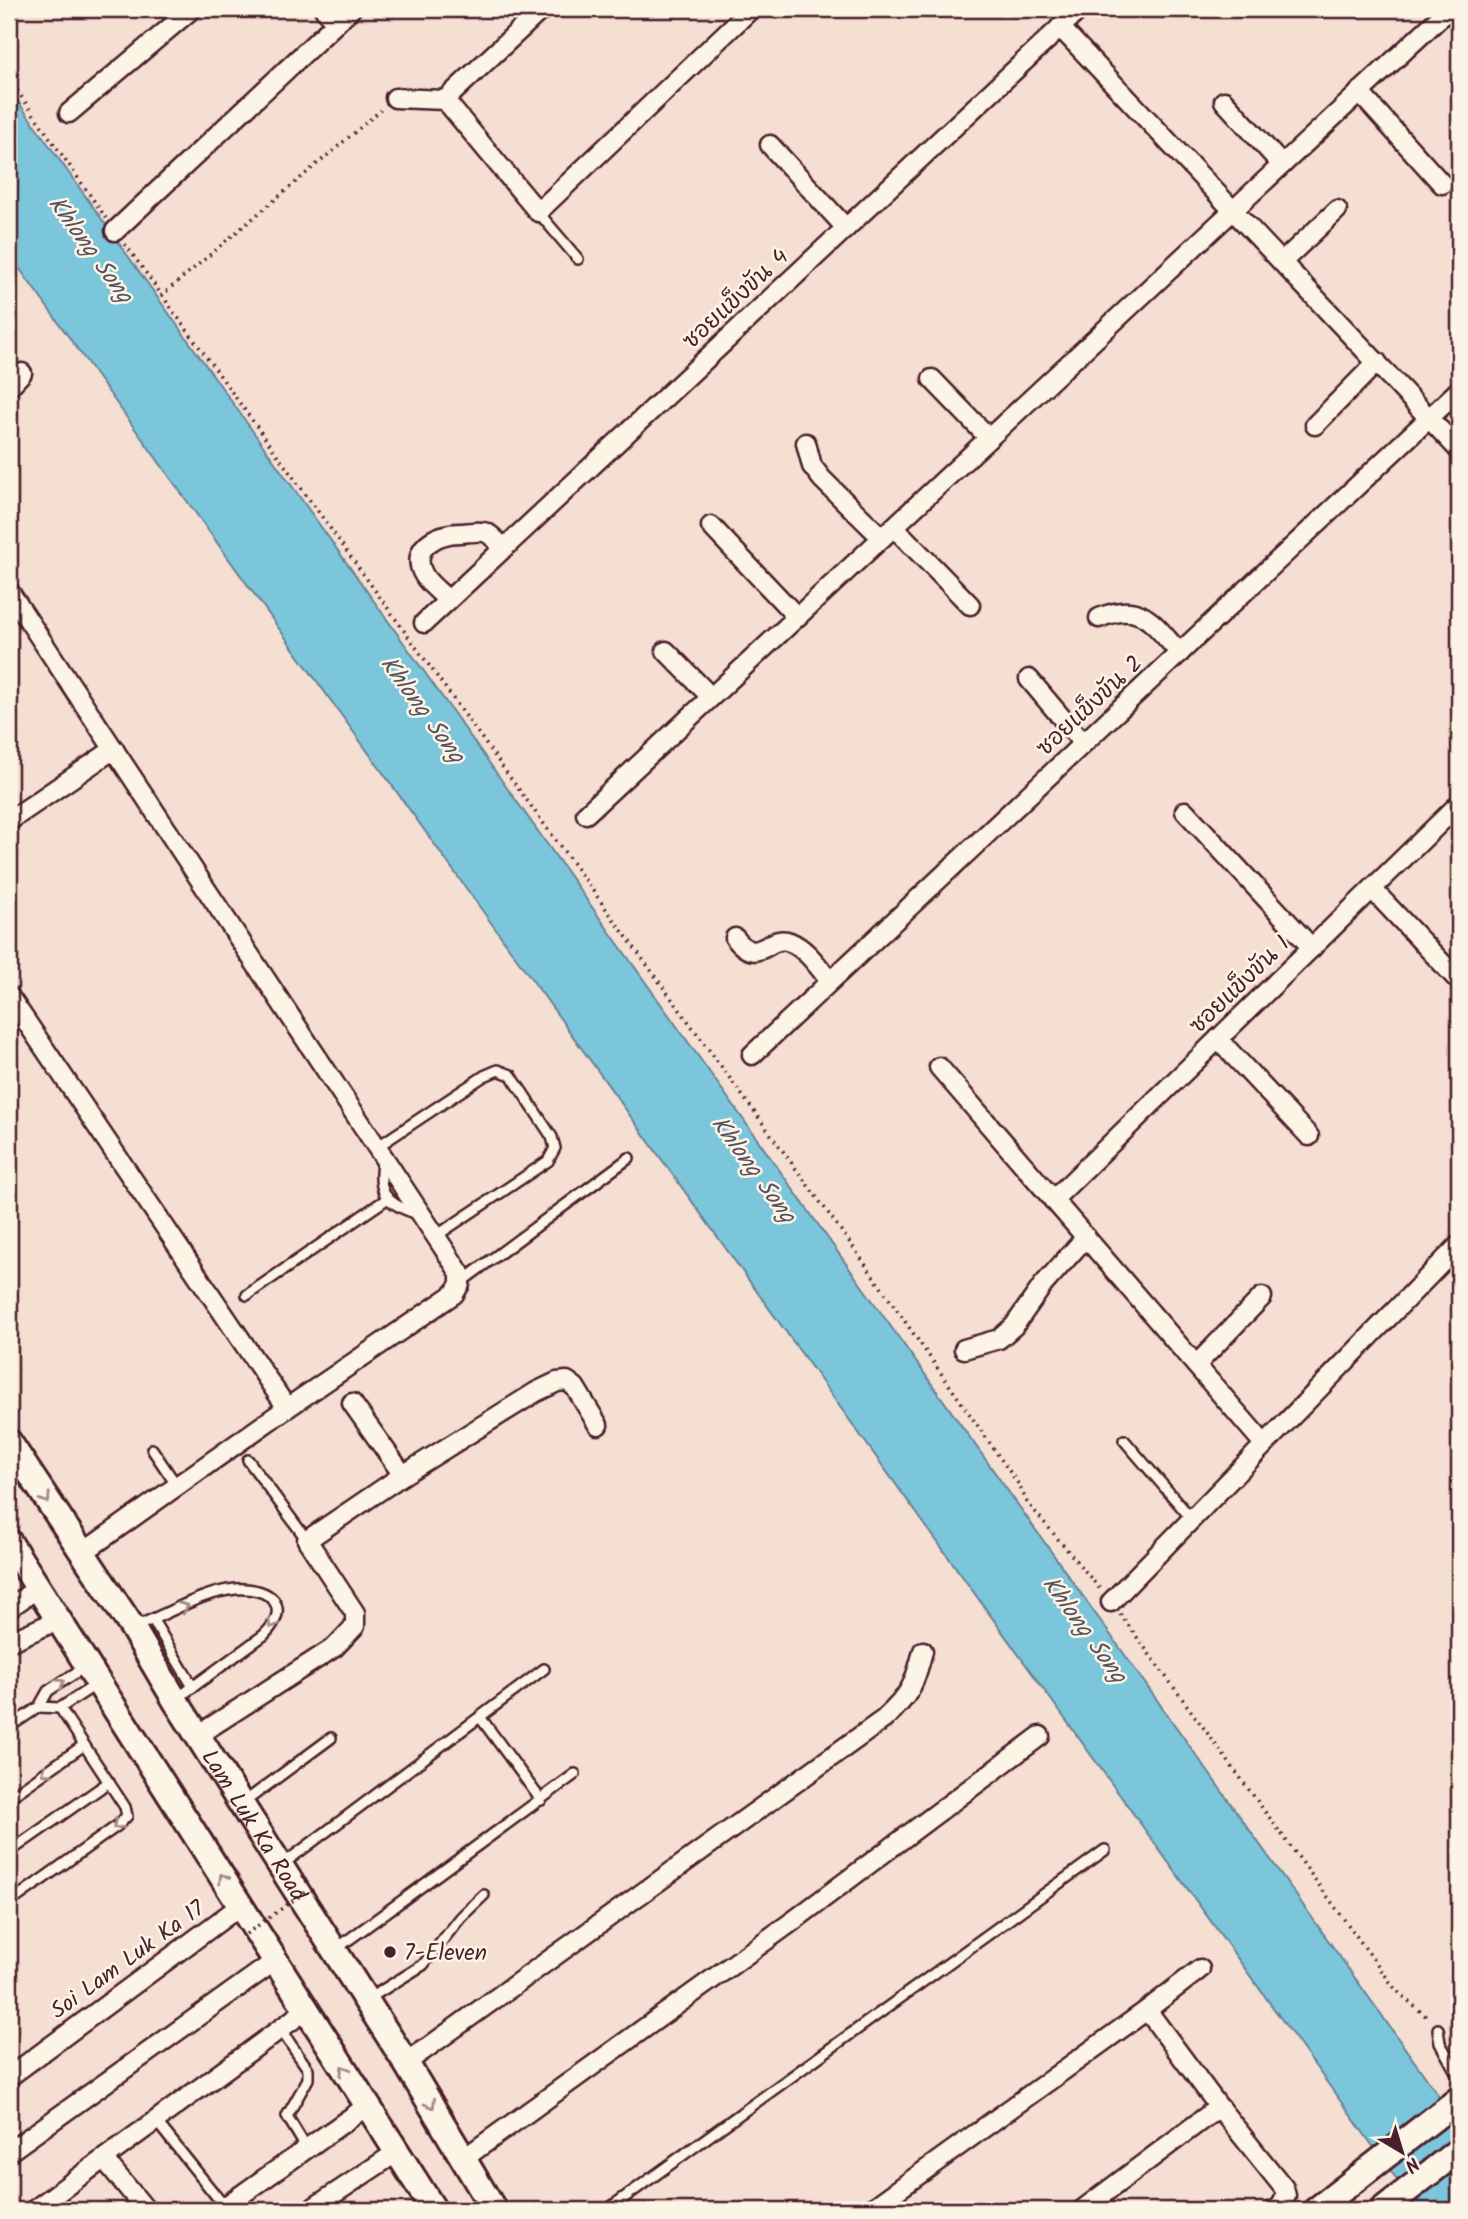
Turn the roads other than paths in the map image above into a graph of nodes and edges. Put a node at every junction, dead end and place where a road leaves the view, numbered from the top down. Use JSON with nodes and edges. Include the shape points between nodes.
{"nodes":[{"id":1,"x":192,"y":9,"type":"edge"},
{"id":2,"x":324,"y":9,"type":"edge"},
{"id":3,"x":351,"y":9,"type":"edge"},
{"id":4,"x":542,"y":9,"type":"edge"},
{"id":5,"x":751,"y":9,"type":"edge"},
{"id":6,"x":1080,"y":9,"type":"edge"},
{"id":7,"x":1449,"y":9,"type":"edge"},
{"id":8,"x":336,"y":23,"type":"junction"},
{"id":9,"x":1060,"y":27,"type":"junction"},
{"id":10,"x":1359,"y":92,"type":"junction"},
{"id":11,"x":395,"y":99,"type":"road end"},
{"id":12,"x":445,"y":100,"type":"junction"},
{"id":13,"x":1224,"y":101,"type":"dead end"},
{"id":14,"x":69,"y":113,"type":"dead end"},
{"id":15,"x":770,"y":145,"type":"dead end"},
{"id":16,"x":1282,"y":164,"type":"junction"},
{"id":17,"x":1442,"y":184,"type":"dead end"},
{"id":18,"x":1233,"y":210,"type":"junction"},
{"id":19,"x":1337,"y":210,"type":"dead end"},
{"id":20,"x":538,"y":212,"type":"junction"},
{"id":21,"x":846,"y":228,"type":"junction"},
{"id":22,"x":115,"y":231,"type":"road end"},
{"id":23,"x":578,"y":259,"type":"dead end"},
{"id":24,"x":1282,"y":262,"type":"junction"},
{"id":25,"x":1377,"y":362,"type":"junction"},
{"id":26,"x":22,"y":373,"type":"dead end"},
{"id":27,"x":932,"y":379,"type":"dead end"},
{"id":28,"x":9,"y":387,"type":"edge"},
{"id":29,"x":1459,"y":390,"type":"edge"},
{"id":30,"x":1429,"y":418,"type":"junction"},
{"id":31,"x":1315,"y":425,"type":"dead end"},
{"id":32,"x":989,"y":438,"type":"junction"},
{"id":33,"x":806,"y":443,"type":"dead end"},
{"id":34,"x":1459,"y":450,"type":"edge"},
{"id":35,"x":711,"y":526,"type":"dead end"},
{"id":36,"x":888,"y":533,"type":"junction"},
{"id":37,"x":504,"y":548,"type":"junction"},
{"id":38,"x":9,"y":591,"type":"edge"},
{"id":39,"x":448,"y":600,"type":"junction"},
{"id":40,"x":970,"y":605,"type":"dead end"},
{"id":41,"x":797,"y":617,"type":"junction"},
{"id":42,"x":1099,"y":618,"type":"dead end"},
{"id":43,"x":424,"y":623,"type":"dead end"},
{"id":44,"x":666,"y":651,"type":"dead end"},
{"id":45,"x":1180,"y":653,"type":"junction"},
{"id":46,"x":1028,"y":679,"type":"dead end"},
{"id":47,"x":711,"y":697,"type":"junction"},
{"id":48,"x":1083,"y":743,"type":"junction"},
{"id":49,"x":114,"y":749,"type":"junction"},
{"id":50,"x":1459,"y":804,"type":"edge"},
{"id":51,"x":1185,"y":811,"type":"dead end"},
{"id":52,"x":586,"y":814,"type":"dead end"},
{"id":53,"x":9,"y":821,"type":"edge"},
{"id":54,"x":1372,"y":889,"type":"junction"},
{"id":55,"x":735,"y":938,"type":"dead end"},
{"id":56,"x":1312,"y":948,"type":"junction"},
{"id":57,"x":830,"y":981,"type":"junction"},
{"id":58,"x":1459,"y":981,"type":"edge"},
{"id":59,"x":9,"y":996,"type":"edge"},
{"id":60,"x":1218,"y":1039,"type":"junction"},
{"id":61,"x":752,"y":1055,"type":"dead end"},
{"id":62,"x":939,"y":1067,"type":"dead end"},
{"id":63,"x":1309,"y":1136,"type":"dead end"},
{"id":64,"x":380,"y":1151,"type":"junction"},
{"id":65,"x":629,"y":1158,"type":"dead end"},
{"id":66,"x":388,"y":1198,"type":"junction"},
{"id":67,"x":1053,"y":1200,"type":"junction"},
{"id":68,"x":422,"y":1216,"type":"junction"},
{"id":69,"x":436,"y":1236,"type":"junction"},
{"id":70,"x":1086,"y":1237,"type":"junction"},
{"id":71,"x":1459,"y":1245,"type":"edge"},
{"id":72,"x":460,"y":1284,"type":"junction"},
{"id":73,"x":247,"y":1294,"type":"dead end"},
{"id":74,"x":1262,"y":1297,"type":"dead end"},
{"id":75,"x":964,"y":1349,"type":"dead end"},
{"id":76,"x":1196,"y":1365,"type":"junction"},
{"id":77,"x":352,"y":1403,"type":"dead end"},
{"id":78,"x":287,"y":1408,"type":"junction"},
{"id":79,"x":598,"y":1425,"type":"dead end"},
{"id":80,"x":1124,"y":1440,"type":"dead end"},
{"id":81,"x":9,"y":1442,"type":"edge"},
{"id":82,"x":1264,"y":1444,"type":"junction"},
{"id":83,"x":152,"y":1449,"type":"dead end"},
{"id":84,"x":247,"y":1460,"type":"dead end"},
{"id":85,"x":403,"y":1475,"type":"junction"},
{"id":86,"x":177,"y":1486,"type":"junction"},
{"id":87,"x":1191,"y":1518,"type":"junction"},
{"id":88,"x":307,"y":1540,"type":"junction"},
{"id":89,"x":9,"y":1542,"type":"edge"},
{"id":90,"x":81,"y":1554,"type":"junction"},
{"id":91,"x":38,"y":1588,"type":"junction"},
{"id":92,"x":1111,"y":1602,"type":"road end"},
{"id":93,"x":9,"y":1608,"type":"edge"},
{"id":94,"x":58,"y":1620,"type":"junction"},
{"id":95,"x":143,"y":1624,"type":"junction"},
{"id":96,"x":9,"y":1642,"type":"edge"},
{"id":97,"x":923,"y":1651,"type":"dead end"},
{"id":98,"x":544,"y":1669,"type":"dead end"},
{"id":99,"x":93,"y":1674,"type":"junction"},
{"id":100,"x":184,"y":1693,"type":"junction"},
{"id":101,"x":39,"y":1707,"type":"junction"},
{"id":102,"x":60,"y":1708,"type":"junction"},
{"id":103,"x":480,"y":1717,"type":"junction"},
{"id":104,"x":9,"y":1727,"type":"edge"},
{"id":105,"x":198,"y":1735,"type":"junction"},
{"id":106,"x":1040,"y":1735,"type":"dead end"},
{"id":107,"x":331,"y":1738,"type":"dead end"},
{"id":108,"x":84,"y":1745,"type":"junction"},
{"id":109,"x":575,"y":1774,"type":"dead end"},
{"id":110,"x":109,"y":1782,"type":"junction"},
{"id":111,"x":9,"y":1798,"type":"edge"},
{"id":112,"x":541,"y":1800,"type":"junction"},
{"id":113,"x":241,"y":1804,"type":"junction"},
{"id":114,"x":1105,"y":1850,"type":"dead end"},
{"id":115,"x":9,"y":1852,"type":"edge"},
{"id":116,"x":282,"y":1865,"type":"junction"},
{"id":117,"x":484,"y":1895,"type":"dead end"},
{"id":118,"x":9,"y":1903,"type":"edge"},
{"id":119,"x":240,"y":1906,"type":"junction"},
{"id":120,"x":335,"y":1950,"type":"junction"},
{"id":121,"x":275,"y":1961,"type":"junction"},
{"id":122,"x":1200,"y":1969,"type":"dead end"},
{"id":123,"x":366,"y":2000,"type":"junction"},
{"id":124,"x":306,"y":2010,"type":"junction"},
{"id":125,"x":1147,"y":2010,"type":"junction"},
{"id":126,"x":280,"y":2029,"type":"junction"},
{"id":127,"x":1438,"y":2029,"type":"road end"},
{"id":128,"x":406,"y":2063,"type":"junction"},
{"id":129,"x":9,"y":2077,"type":"edge"},
{"id":130,"x":1459,"y":2077,"type":"edge"},
{"id":131,"x":1459,"y":2099,"type":"edge"},
{"id":132,"x":368,"y":2106,"type":"junction"},
{"id":133,"x":1219,"y":2107,"type":"junction"},
{"id":134,"x":156,"y":2121,"type":"junction"},
{"id":135,"x":307,"y":2149,"type":"junction"},
{"id":136,"x":1459,"y":2150,"type":"edge"},
{"id":137,"x":9,"y":2152,"type":"edge"},
{"id":138,"x":397,"y":2152,"type":"junction"},
{"id":139,"x":104,"y":2159,"type":"junction"},
{"id":140,"x":463,"y":2159,"type":"junction"},
{"id":141,"x":44,"y":2207,"type":"edge"},
{"id":142,"x":222,"y":2209,"type":"edge"},
{"id":143,"x":146,"y":2210,"type":"edge"},
{"id":144,"x":310,"y":2210,"type":"edge"},
{"id":145,"x":434,"y":2210,"type":"edge"},
{"id":146,"x":495,"y":2210,"type":"edge"},
{"id":147,"x":607,"y":2210,"type":"edge"},
{"id":148,"x":870,"y":2210,"type":"edge"},
{"id":149,"x":1082,"y":2210,"type":"edge"},
{"id":150,"x":1275,"y":2210,"type":"edge"},
{"id":151,"x":1316,"y":2210,"type":"edge"},
{"id":152,"x":1382,"y":2210,"type":"edge"}],
"edges":[{"from":1,"to":14,"type":"street"},
{"from":2,"to":8,"type":"street"},
{"from":3,"to":8,"type":"street"},
{"from":4,"to":12,"type":"street"},
{"from":5,"to":20,"type":"street"},
{"from":6,"to":9,"type":"street","name":"ซอยแข็งขัน 4"},
{"from":7,"to":10,"type":"street"},
{"from":8,"to":22,"type":"street"},
{"from":9,"to":18,"type":"street"},
{"from":9,"to":21,"type":"street","name":"ซอยแข็งขัน 4"},
{"from":10,"to":16,"type":"street"},
{"from":10,"to":17,"type":"street"},
{"from":11,"to":12,"type":"street"},
{"from":12,"to":20,"type":"street"},
{"from":13,"to":16,"type":"street"},
{"from":15,"to":21,"type":"street"},
{"from":16,"to":18,"type":"street"},
{"from":18,"to":24,"type":"street"},
{"from":18,"to":32,"type":"street"},
{"from":19,"to":24,"type":"street"},
{"from":20,"to":23,"type":"lane"},
{"from":21,"to":37,"type":"street","name":"ซอยแข็งขัน 4"},
{"from":24,"to":25,"type":"street"},
{"from":25,"to":30,"type":"street"},
{"from":25,"to":31,"type":"street"},
{"from":26,"to":28,"type":"street"},
{"from":27,"to":32,"type":"street"},
{"from":29,"to":30,"type":"street","name":"ซอยแข็งขัน 2"},
{"from":30,"to":34,"type":"street"},
{"from":30,"to":45,"type":"street","name":"ซอยแข็งขัน 2"},
{"from":32,"to":36,"type":"street"},
{"from":33,"to":36,"type":"street","via":[[817,472]]},
{"from":35,"to":41,"type":"street"},
{"from":36,"to":40,"type":"street"},
{"from":36,"to":41,"type":"street"},
{"from":37,"to":39,"type":"street","name":"ซอยแข็งขัน 4"},
{"from":37,"to":39,"type":"street","via":[[481,532],[448,533],[424,546],[419,555],[425,578]]},
{"from":38,"to":49,"type":"street"},
{"from":39,"to":43,"type":"street","name":"ซอยแข็งขัน 4"},
{"from":41,"to":47,"type":"street"},
{"from":42,"to":45,"type":"street","via":[[1116,611],[1147,617]]},
{"from":44,"to":47,"type":"street"},
{"from":45,"to":48,"type":"street","name":"ซอยแข็งขัน 2"},
{"from":46,"to":48,"type":"street"},
{"from":47,"to":52,"type":"street"},
{"from":48,"to":57,"type":"street","name":"ซอยแข็งขัน 2"},
{"from":49,"to":53,"type":"street"},
{"from":49,"to":64,"type":"street"},
{"from":50,"to":54,"type":"street","name":"ซอยแข็งขัน 1"},
{"from":51,"to":56,"type":"street"},
{"from":54,"to":56,"type":"street","name":"ซอยแข็งขัน 1"},
{"from":54,"to":58,"type":"street"},
{"from":55,"to":57,"type":"street","via":[[750,951],[779,940],[789,942]]},
{"from":56,"to":60,"type":"street","name":"ซอยแข็งขัน 1"},
{"from":57,"to":61,"type":"street","name":"ซอยแข็งขัน 2"},
{"from":59,"to":78,"type":"street"},
{"from":60,"to":63,"type":"street"},
{"from":60,"to":67,"type":"street","name":"ซอยแข็งขัน 1"},
{"from":62,"to":67,"type":"street"},
{"from":64,"to":66,"type":"lane","via":[[379,1178]]},
{"from":64,"to":68,"type":"street"},
{"from":64,"to":69,"type":"lane","via":[[498,1070],[510,1075],[552,1137],[555,1147],[548,1161]]},
{"from":65,"to":72,"type":"lane"},
{"from":66,"to":68,"type":"lane","via":[[397,1208]]},
{"from":66,"to":73,"type":"lane"},
{"from":67,"to":70,"type":"street"},
{"from":68,"to":69,"type":"street"},
{"from":69,"to":72,"type":"street","via":[[460,1273]]},
{"from":70,"to":75,"type":"street","via":[[1014,1326],[999,1339]]},
{"from":70,"to":76,"type":"street"},
{"from":71,"to":82,"type":"street"},
{"from":72,"to":78,"type":"street","via":[[454,1294]]},
{"from":74,"to":76,"type":"street"},
{"from":76,"to":82,"type":"street"},
{"from":77,"to":85,"type":"street"},
{"from":78,"to":86,"type":"street"},
{"from":79,"to":85,"type":"street","via":[[575,1387],[567,1381],[557,1382]]},
{"from":80,"to":87,"type":"lane"},
{"from":81,"to":90,"type":"main road","name":"Lam Luk Ka Road","one_way":true},
{"from":82,"to":87,"type":"street"},
{"from":83,"to":86,"type":"lane"},
{"from":84,"to":88,"type":"lane"},
{"from":85,"to":88,"type":"street"},
{"from":86,"to":90,"type":"street"},
{"from":87,"to":92,"type":"street"},
{"from":88,"to":105,"type":"street","via":[[355,1613],[355,1626],[335,1647]]},
{"from":89,"to":91,"type":"main road"},
{"from":90,"to":95,"type":"main road","name":"Lam Luk Ka Road"},
{"from":91,"to":93,"type":"street"},
{"from":91,"to":94,"type":"main road"},
{"from":94,"to":96,"type":"street"},
{"from":94,"to":99,"type":"main road"},
{"from":95,"to":100,"type":"main road","name":"Lam Luk Ka Road"},
{"from":95,"to":100,"type":"lane","one_way":true,"via":[[211,1594],[236,1589],[260,1590],[275,1602],[274,1625]]},
{"from":97,"to":128,"type":"street","via":[[915,1683],[884,1720]]},
{"from":98,"to":103,"type":"lane"},
{"from":101,"to":99,"type":"lane","one_way":true,"via":[[48,1691]]},
{"from":99,"to":102,"type":"lane"},
{"from":119,"to":99,"type":"main road","one_way":true},
{"from":100,"to":105,"type":"main road","name":"Lam Luk Ka Road"},
{"from":101,"to":102,"type":"lane"},
{"from":101,"to":104,"type":"lane"},
{"from":102,"to":108,"type":"lane"},
{"from":103,"to":112,"type":"lane"},
{"from":103,"to":116,"type":"lane"},
{"from":105,"to":113,"type":"main road","name":"Lam Luk Ka Road"},
{"from":106,"to":140,"type":"street","via":[[793,1921]]},
{"from":107,"to":113,"type":"lane"},
{"from":108,"to":110,"type":"lane"},
{"from":108,"to":111,"type":"lane","one_way":true},
{"from":109,"to":112,"type":"lane"},
{"from":110,"to":115,"type":"lane"},
{"from":110,"to":118,"type":"lane","one_way":true,"via":[[128,1812],[125,1820]]},
{"from":112,"to":120,"type":"lane"},
{"from":113,"to":116,"type":"main road","name":"Lam Luk Ka Road"},
{"from":114,"to":147,"type":"lane"},
{"from":116,"to":120,"type":"main road","name":"Lam Luk Ka Road"},
{"from":117,"to":123,"type":"lane","via":[[423,1965]]},
{"from":119,"to":121,"type":"main road"},
{"from":119,"to":129,"type":"street","name":"Soi Lam Luk Ka 17"},
{"from":120,"to":123,"type":"main road","name":"Lam Luk Ka Road"},
{"from":121,"to":124,"type":"main road"},
{"from":121,"to":137,"type":"street"},
{"from":122,"to":125,"type":"street"},
{"from":123,"to":128,"type":"main road","name":"Lam Luk Ka Road"},
{"from":124,"to":126,"type":"street"},
{"from":132,"to":124,"type":"main road","one_way":true},
{"from":125,"to":133,"type":"street"},
{"from":125,"to":148,"type":"street"},
{"from":126,"to":134,"type":"street"},
{"from":126,"to":135,"type":"lane","via":[[308,2069],[308,2079],[287,2116]]},
{"from":127,"to":130,"type":"lane","via":[[1440,2043]]},
{"from":128,"to":140,"type":"main road","name":"Lam Luk Ka Road","one_way":true},
{"from":131,"to":151,"type":"main road"},
{"from":132,"to":135,"type":"street"},
{"from":132,"to":138,"type":"main road"},
{"from":133,"to":149,"type":"street"},
{"from":133,"to":150,"type":"street","via":[[1284,2188],[1286,2196]]},
{"from":134,"to":139,"type":"street"},
{"from":134,"to":142,"type":"lane"},
{"from":135,"to":142,"type":"street"},
{"from":136,"to":152,"type":"main road"},
{"from":138,"to":144,"type":"street"},
{"from":138,"to":145,"type":"main road"},
{"from":139,"to":141,"type":"street"},
{"from":139,"to":143,"type":"street"},
{"from":140,"to":146,"type":"main road","name":"Lam Luk Ka Road"}]}
